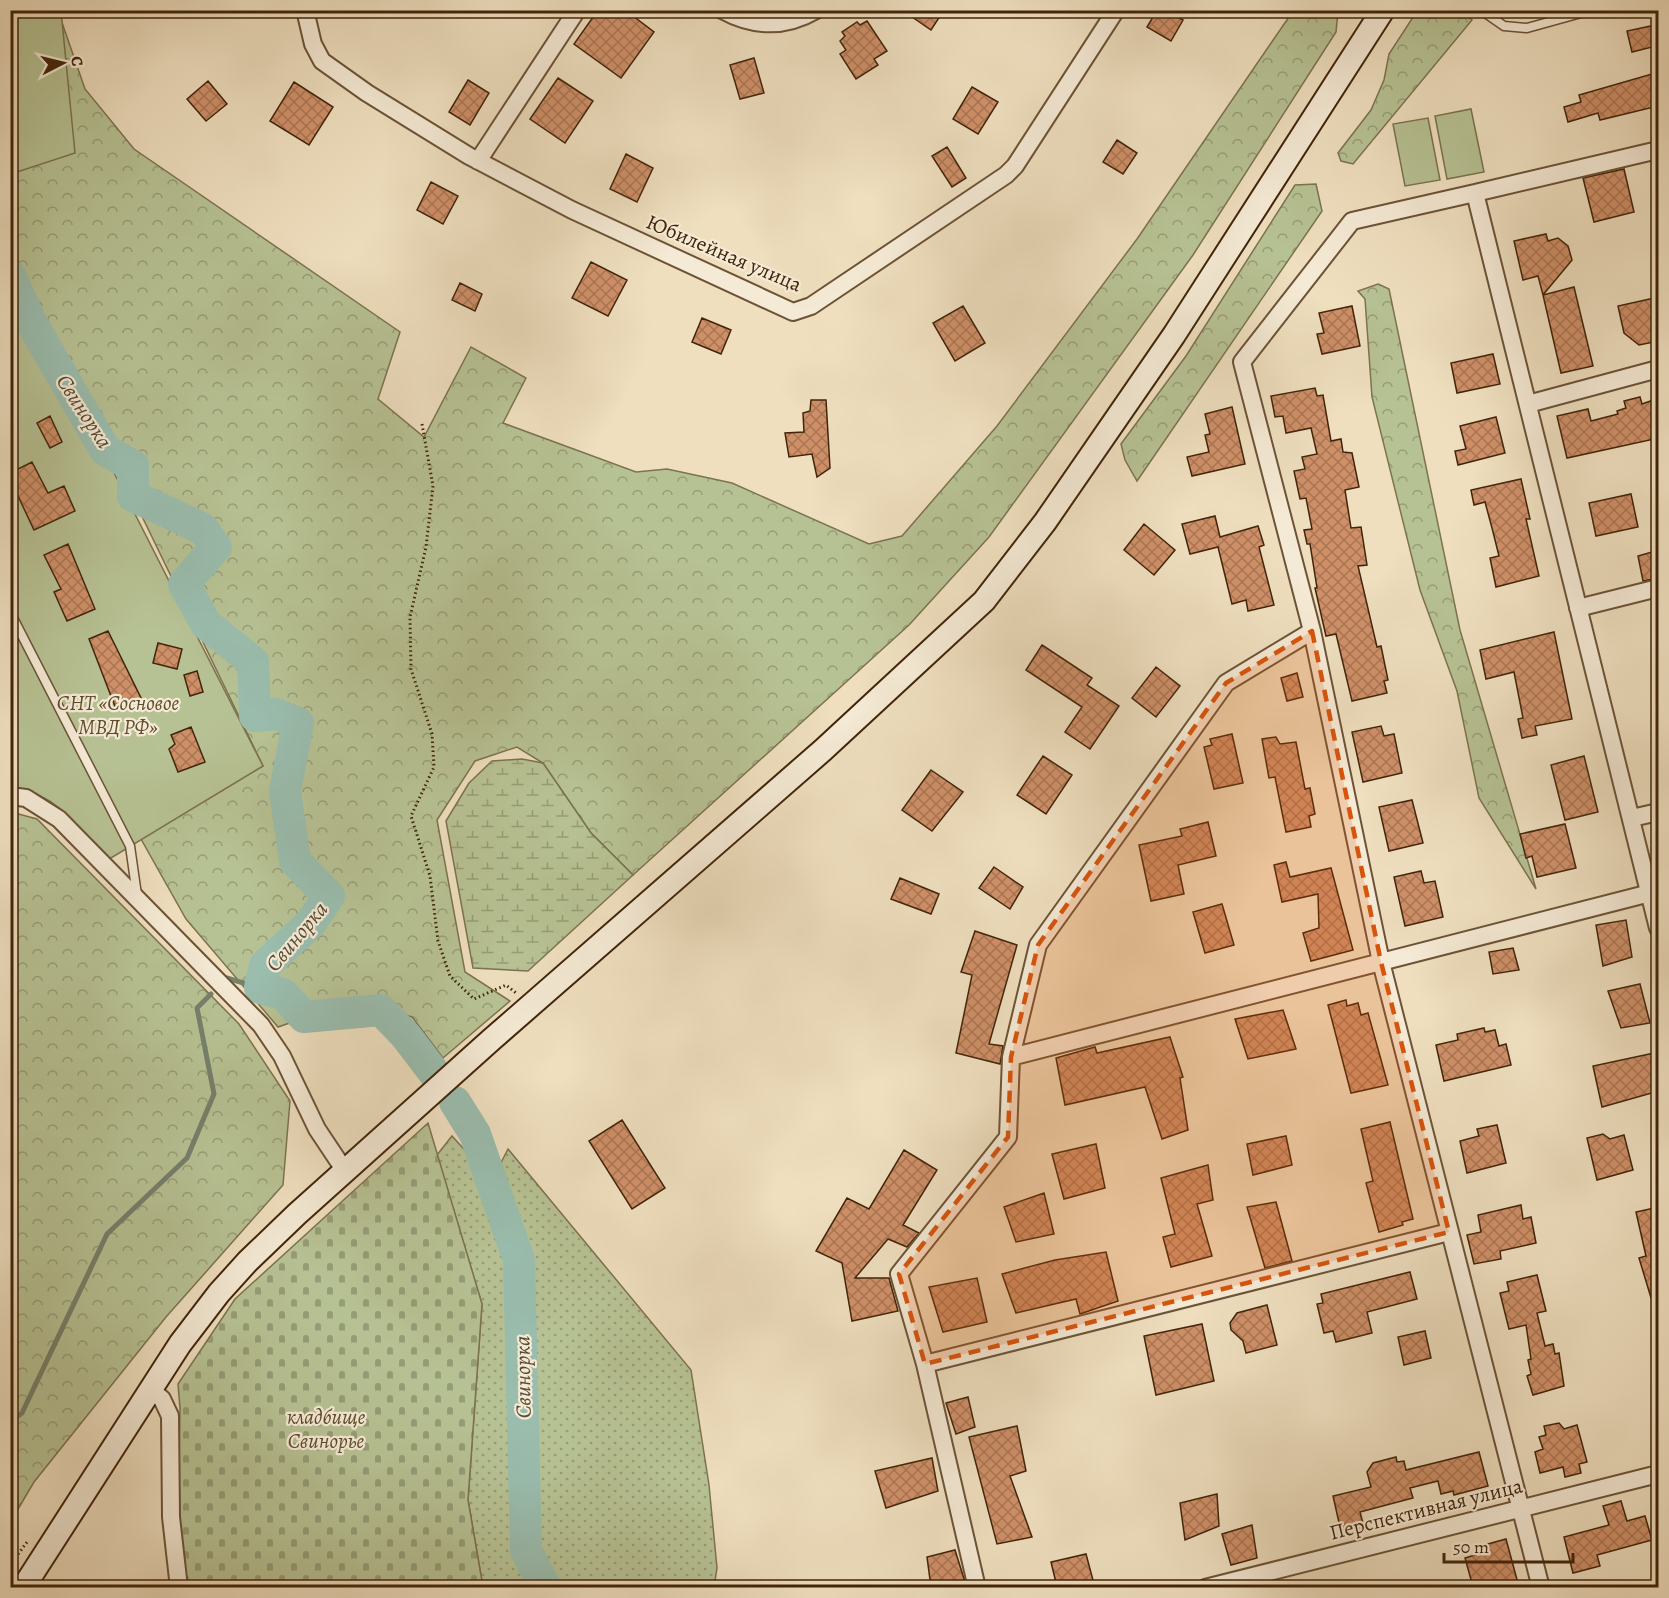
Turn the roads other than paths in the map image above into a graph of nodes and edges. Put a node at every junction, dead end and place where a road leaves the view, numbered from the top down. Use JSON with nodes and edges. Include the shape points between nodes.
{"nodes":[{"id":1,"x":304,"y":10,"type":"edge"},
{"id":2,"x":577,"y":10,"type":"edge"},
{"id":3,"x":722,"y":10,"type":"edge"},
{"id":4,"x":816,"y":10,"type":"edge"},
{"id":5,"x":1116,"y":10,"type":"edge"},
{"id":6,"x":1383,"y":10,"type":"edge"},
{"id":7,"x":1481,"y":10,"type":"edge"},
{"id":8,"x":1592,"y":10,"type":"edge"},
{"id":9,"x":1659,"y":150,"type":"edge"},
{"id":10,"x":478,"y":161,"type":"junction"},
{"id":11,"x":1475,"y":193,"type":"junction"},
{"id":12,"x":1659,"y":369,"type":"edge"},
{"id":13,"x":1528,"y":404,"type":"junction"},
{"id":14,"x":1659,"y":588,"type":"edge"},
{"id":15,"x":1578,"y":608,"type":"junction"},
{"id":16,"x":10,"y":612,"type":"edge"},
{"id":17,"x":1312,"y":631,"type":"junction"},
{"id":18,"x":10,"y":796,"type":"edge"},
{"id":19,"x":1659,"y":812,"type":"edge"},
{"id":20,"x":1632,"y":818,"type":"junction"},
{"id":21,"x":1650,"y":893,"type":"junction"},
{"id":22,"x":137,"y":896,"type":"junction"},
{"id":23,"x":1659,"y":928,"type":"edge"},
{"id":24,"x":1381,"y":962,"type":"junction"},
{"id":25,"x":1011,"y":1057,"type":"junction"},
{"id":26,"x":345,"y":1171,"type":"junction"},
{"id":27,"x":1449,"y":1232,"type":"junction"},
{"id":28,"x":925,"y":1364,"type":"junction"},
{"id":29,"x":150,"y":1389,"type":"junction"},
{"id":30,"x":1659,"y":1474,"type":"edge"},
{"id":31,"x":1522,"y":1508,"type":"junction"},
{"id":32,"x":23,"y":1587,"type":"edge"},
{"id":33,"x":179,"y":1587,"type":"edge"},
{"id":34,"x":977,"y":1587,"type":"edge"},
{"id":35,"x":1205,"y":1587,"type":"edge"},
{"id":36,"x":1542,"y":1587,"type":"edge"}],
"edges":[{"from":1,"to":10,"type":"street","name":"Юбилейная улица","via":[[322,61]]},
{"from":2,"to":10,"type":"street"},
{"from":3,"to":4,"type":"street","via":[[762,24],[797,20]]},
{"from":5,"to":10,"type":"street","name":"Юбилейная улица","via":[[1006,175],[804,310],[793,312],[572,210]]},
{"from":6,"to":26,"type":"main road","via":[[1174,335],[1045,522],[984,601],[824,750]]},
{"from":7,"to":8,"type":"lane","via":[[1504,26],[1527,28]]},
{"from":9,"to":11,"type":"street"},
{"from":11,"to":13,"type":"street"},
{"from":11,"to":17,"type":"street","via":[[1352,221],[1242,362]]},
{"from":12,"to":13,"type":"street"},
{"from":13,"to":15,"type":"street"},
{"from":14,"to":15,"type":"street"},
{"from":15,"to":20,"type":"street"},
{"from":16,"to":22,"type":"lane","via":[[130,846]]},
{"from":17,"to":24,"type":"street"},
{"from":17,"to":25,"type":"street","via":[[1226,683],[1085,877],[1038,945]]},
{"from":18,"to":22,"type":"street","via":[[26,798],[59,819]]},
{"from":19,"to":20,"type":"street"},
{"from":20,"to":21,"type":"street"},
{"from":21,"to":23,"type":"street"},
{"from":21,"to":24,"type":"street"},
{"from":22,"to":26,"type":"street","via":[[241,1002],[272,1040],[317,1129]]},
{"from":24,"to":25,"type":"street"},
{"from":24,"to":27,"type":"street"},
{"from":25,"to":28,"type":"street","via":[[1008,1137],[899,1274]]},
{"from":26,"to":29,"type":"main road","via":[[230,1280]]},
{"from":27,"to":28,"type":"street"},
{"from":27,"to":31,"type":"street"},
{"from":28,"to":34,"type":"street"},
{"from":29,"to":32,"type":"main road"},
{"from":29,"to":33,"type":"street","via":[[162,1399],[170,1416],[171,1517]]},
{"from":30,"to":31,"type":"street","name":"Перспективная улица"},
{"from":31,"to":35,"type":"street","name":"Перспективная улица"},
{"from":31,"to":36,"type":"street"}]}
